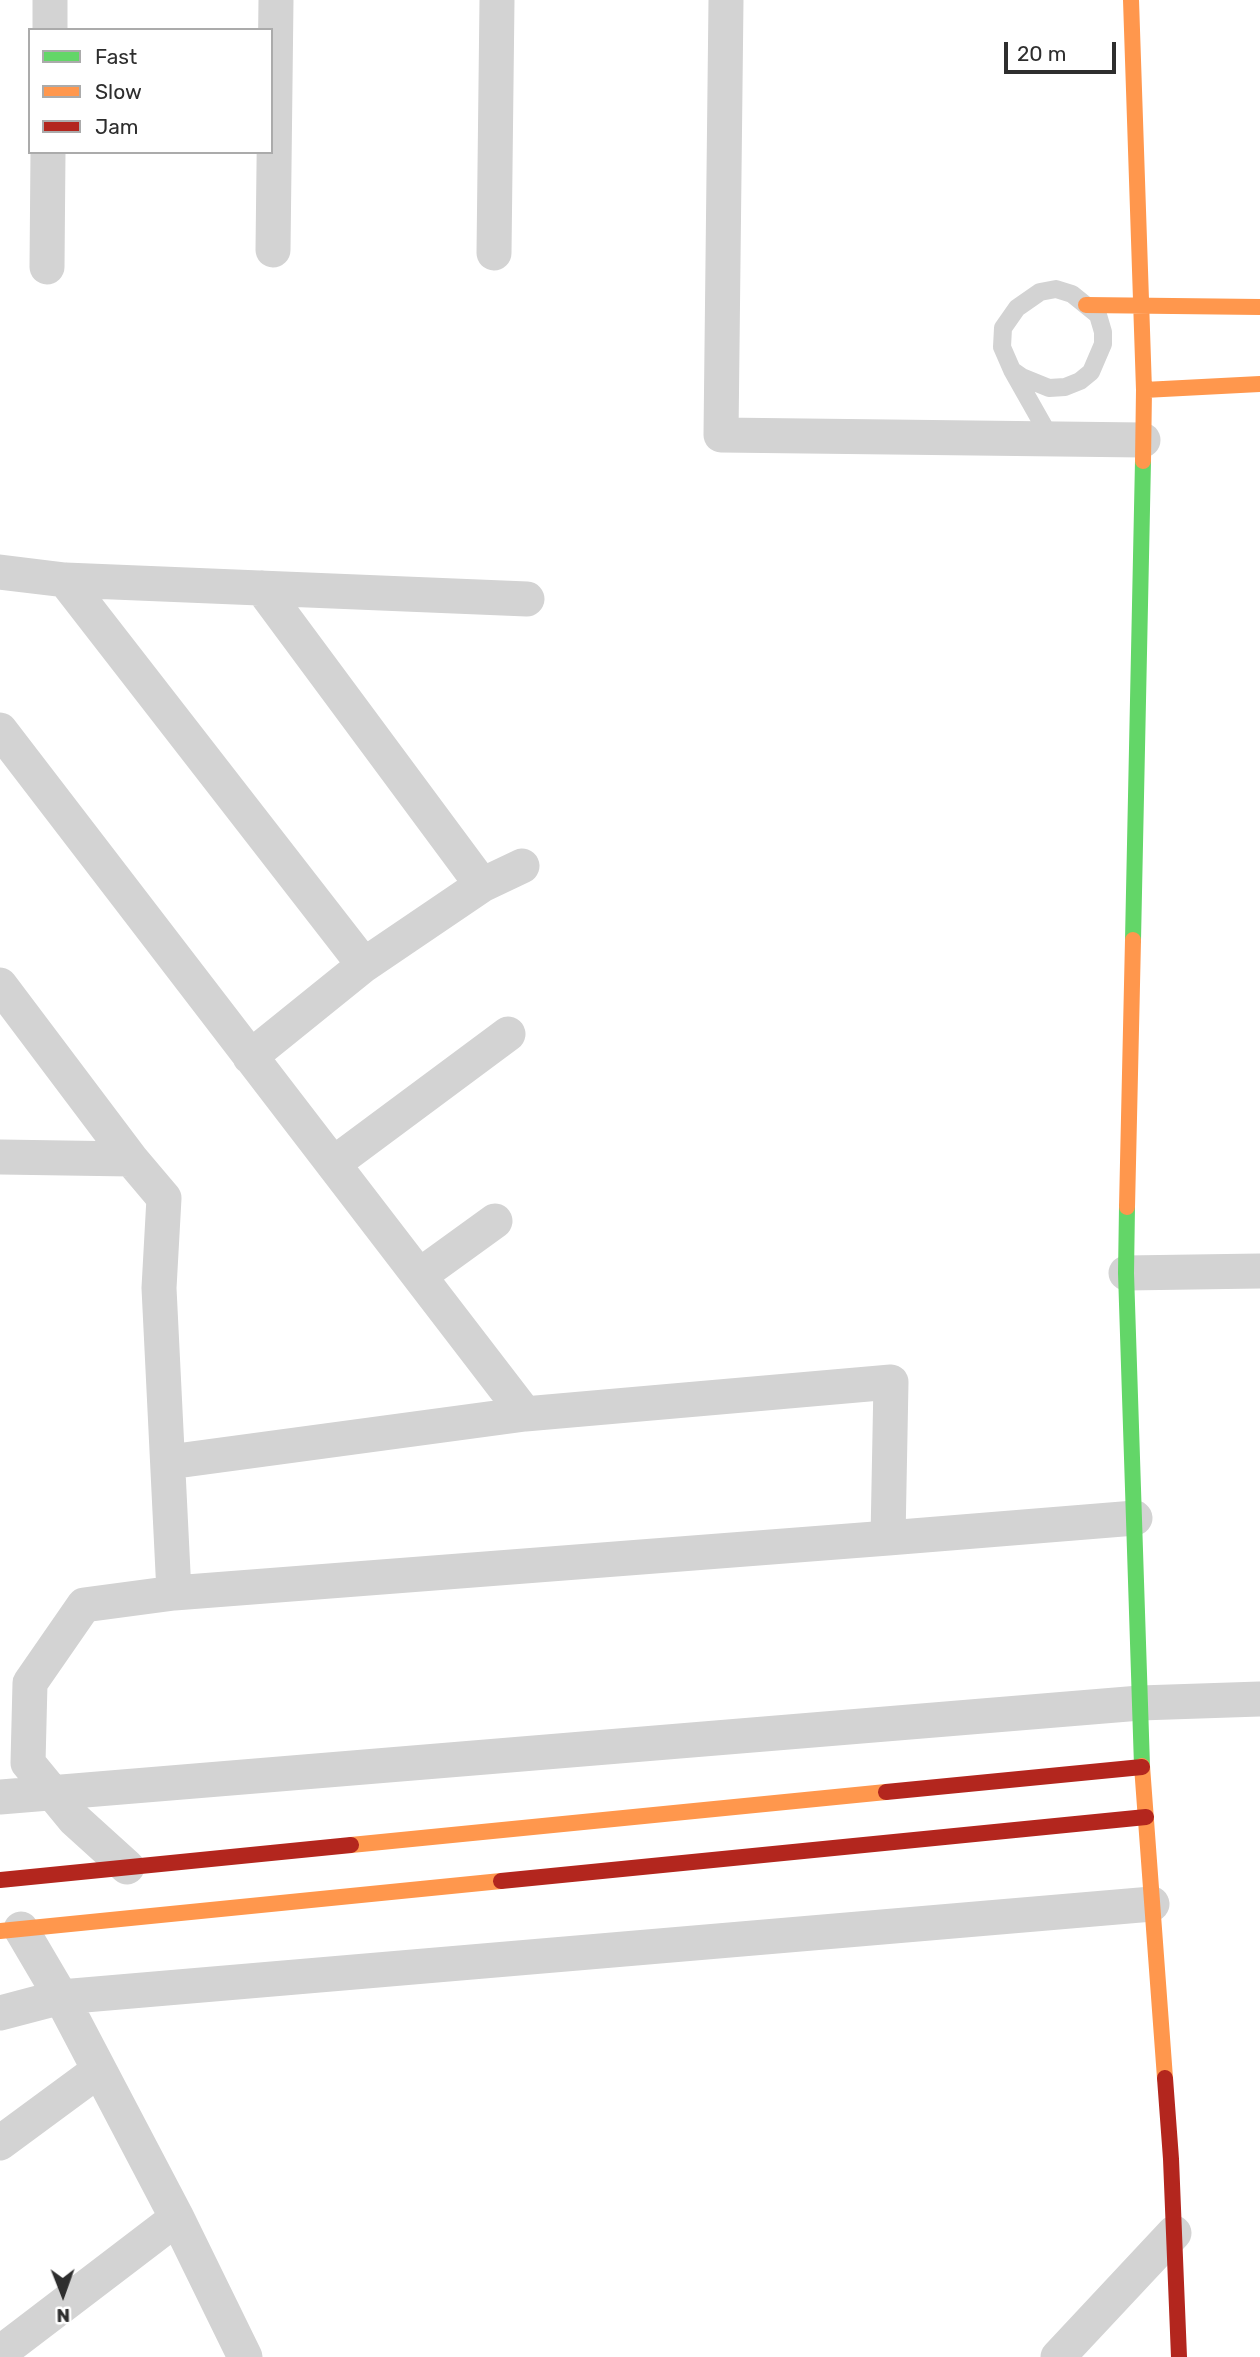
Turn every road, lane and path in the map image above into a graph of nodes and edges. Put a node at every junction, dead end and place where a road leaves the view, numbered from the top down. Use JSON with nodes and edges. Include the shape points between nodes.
{"nodes":[{"id":1,"x":50,"y":0,"type":"edge"},
{"id":2,"x":276,"y":0,"type":"edge"},
{"id":3,"x":498,"y":0,"type":"edge"},
{"id":4,"x":726,"y":0,"type":"edge"},
{"id":5,"x":1132,"y":0,"type":"edge"},
{"id":6,"x":50,"y":28,"type":"edge"},
{"id":7,"x":48,"y":154,"type":"edge"},
{"id":8,"x":273,"y":250,"type":"dead end"},
{"id":9,"x":494,"y":253,"type":"dead end"},
{"id":10,"x":47,"y":267,"type":"dead end"},
{"id":11,"x":1086,"y":305,"type":"junction"},
{"id":12,"x":1141,"y":307,"type":"junction"},
{"id":13,"x":1260,"y":307,"type":"edge"},
{"id":14,"x":1012,"y":370,"type":"junction"},
{"id":15,"x":1260,"y":384,"type":"edge"},
{"id":16,"x":1144,"y":390,"type":"junction"},
{"id":17,"x":1051,"y":439,"type":"junction"},
{"id":18,"x":1143,"y":440,"type":"junction"},
{"id":19,"x":0,"y":572,"type":"edge"},
{"id":20,"x":65,"y":580,"type":"junction"},
{"id":21,"x":262,"y":588,"type":"junction"},
{"id":22,"x":527,"y":599,"type":"dead end"},
{"id":23,"x":0,"y":730,"type":"edge"},
{"id":24,"x":522,"y":866,"type":"dead end"},
{"id":25,"x":482,"y":886,"type":"junction"},
{"id":26,"x":364,"y":965,"type":"junction"},
{"id":27,"x":0,"y":985,"type":"edge"},
{"id":28,"x":508,"y":1034,"type":"dead end"},
{"id":29,"x":250,"y":1057,"type":"junction"},
{"id":30,"x":0,"y":1157,"type":"edge"},
{"id":31,"x":131,"y":1159,"type":"junction"},
{"id":32,"x":333,"y":1164,"type":"junction"},
{"id":33,"x":495,"y":1221,"type":"dead end"},
{"id":34,"x":1260,"y":1271,"type":"edge"},
{"id":35,"x":1126,"y":1273,"type":"junction"},
{"id":36,"x":419,"y":1276,"type":"junction"},
{"id":37,"x":525,"y":1414,"type":"junction"},
{"id":38,"x":169,"y":1462,"type":"junction"},
{"id":39,"x":1135,"y":1518,"type":"junction"},
{"id":40,"x":888,"y":1538,"type":"junction"},
{"id":41,"x":174,"y":1593,"type":"junction"},
{"id":42,"x":1260,"y":1699,"type":"edge"},
{"id":43,"x":1140,"y":1703,"type":"junction"},
{"id":44,"x":1142,"y":1768,"type":"junction"},
{"id":45,"x":51,"y":1791,"type":"junction"},
{"id":46,"x":0,"y":1797,"type":"edge"},
{"id":47,"x":1146,"y":1817,"type":"junction"},
{"id":48,"x":127,"y":1867,"type":"junction"},
{"id":49,"x":0,"y":1880,"type":"edge"},
{"id":50,"x":1153,"y":1903,"type":"junction"},
{"id":51,"x":11,"y":1930,"type":"edge"},
{"id":52,"x":61,"y":1997,"type":"junction"},
{"id":53,"x":0,"y":2013,"type":"edge"},
{"id":54,"x":99,"y":2070,"type":"junction"},
{"id":55,"x":0,"y":2143,"type":"edge"},
{"id":56,"x":177,"y":2218,"type":"junction"},
{"id":57,"x":1174,"y":2233,"type":"junction"},
{"id":58,"x":0,"y":2353,"type":"edge"},
{"id":59,"x":245,"y":2357,"type":"edge"},
{"id":60,"x":1058,"y":2357,"type":"edge"},
{"id":61,"x":1179,"y":2357,"type":"edge"}],
"edges":[{"from":1,"to":6,"type":"street"},
{"from":2,"to":8,"type":"street"},
{"from":3,"to":9,"type":"street"},
{"from":4,"to":17,"type":"street","via":[[721,435]]},
{"from":5,"to":12,"type":"street"},
{"from":7,"to":10,"type":"street"},
{"from":11,"to":12,"type":"street"},
{"from":11,"to":14,"type":"lane","via":[[1056,289],[1040,292],[1017,308],[1003,328],[1002,347]]},
{"from":11,"to":14,"type":"lane","via":[[1103,332],[1101,351],[1091,372],[1065,387],[1049,388]]},
{"from":12,"to":13,"type":"street"},
{"from":12,"to":16,"type":"street"},
{"from":14,"to":17,"type":"lane"},
{"from":15,"to":16,"type":"street"},
{"from":16,"to":18,"type":"street"},
{"from":17,"to":18,"type":"street"},
{"from":18,"to":35,"type":"street"},
{"from":19,"to":20,"type":"street"},
{"from":20,"to":21,"type":"street"},
{"from":20,"to":26,"type":"street"},
{"from":21,"to":22,"type":"street"},
{"from":21,"to":25,"type":"street"},
{"from":23,"to":29,"type":"street"},
{"from":24,"to":25,"type":"street"},
{"from":25,"to":26,"type":"street"},
{"from":26,"to":29,"type":"street"},
{"from":27,"to":31,"type":"street"},
{"from":28,"to":32,"type":"street"},
{"from":29,"to":32,"type":"street"},
{"from":30,"to":31,"type":"street"},
{"from":31,"to":38,"type":"street","via":[[164,1198],[159,1288]]},
{"from":32,"to":36,"type":"street"},
{"from":33,"to":36,"type":"street"},
{"from":34,"to":35,"type":"street"},
{"from":35,"to":39,"type":"street"},
{"from":36,"to":37,"type":"street"},
{"from":37,"to":38,"type":"street"},
{"from":37,"to":40,"type":"street","via":[[891,1381]]},
{"from":38,"to":41,"type":"street"},
{"from":39,"to":40,"type":"street"},
{"from":39,"to":43,"type":"street"},
{"from":40,"to":41,"type":"street"},
{"from":41,"to":45,"type":"street","via":[[84,1605],[30,1683],[28,1763]]},
{"from":42,"to":43,"type":"street"},
{"from":43,"to":44,"type":"street"},
{"from":43,"to":45,"type":"street"},
{"from":44,"to":47,"type":"street"},
{"from":44,"to":48,"type":"street"},
{"from":45,"to":46,"type":"street"},
{"from":45,"to":48,"type":"street","via":[[74,1819]]},
{"from":47,"to":50,"type":"street"},
{"from":47,"to":51,"type":"street"},
{"from":48,"to":49,"type":"street"},
{"from":50,"to":52,"type":"street"},
{"from":50,"to":57,"type":"street"},
{"from":51,"to":52,"type":"street"},
{"from":52,"to":53,"type":"street"},
{"from":52,"to":54,"type":"street"},
{"from":54,"to":55,"type":"street"},
{"from":54,"to":56,"type":"street"},
{"from":56,"to":58,"type":"street"},
{"from":56,"to":59,"type":"street"},
{"from":57,"to":60,"type":"street"},
{"from":57,"to":61,"type":"street"}]}
